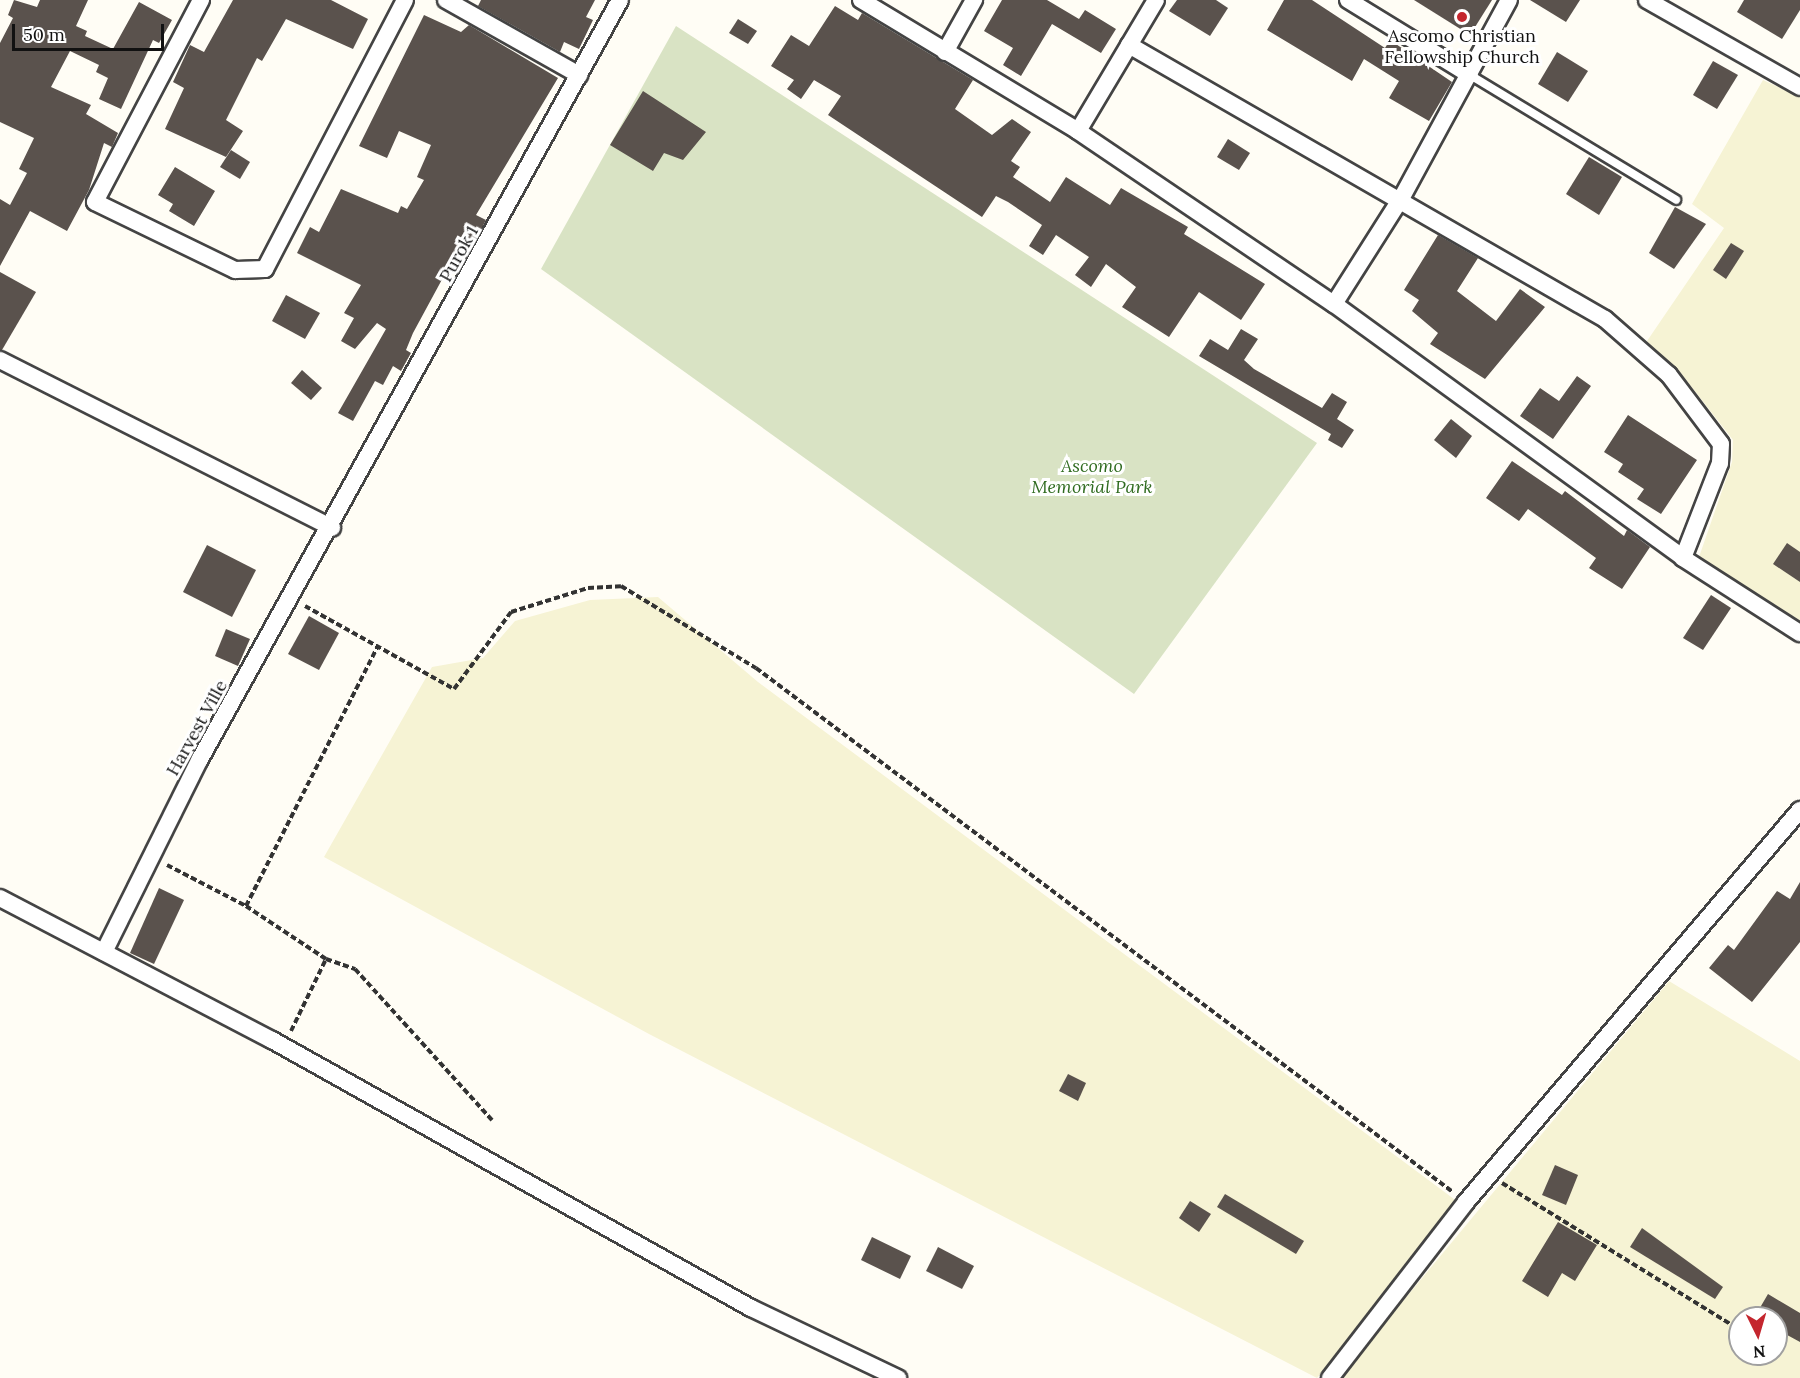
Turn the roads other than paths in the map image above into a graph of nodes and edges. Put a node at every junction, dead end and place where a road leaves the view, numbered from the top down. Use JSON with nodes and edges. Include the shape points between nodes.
{"nodes":[{"id":1,"x":201,"y":0,"type":"edge"},
{"id":2,"x":405,"y":0,"type":"edge"},
{"id":3,"x":446,"y":0,"type":"edge"},
{"id":4,"x":620,"y":0,"type":"edge"},
{"id":5,"x":861,"y":0,"type":"edge"},
{"id":6,"x":974,"y":0,"type":"edge"},
{"id":7,"x":1156,"y":0,"type":"edge"},
{"id":8,"x":1348,"y":0,"type":"edge"},
{"id":9,"x":1509,"y":0,"type":"edge"},
{"id":10,"x":1647,"y":0,"type":"edge"},
{"id":11,"x":1129,"y":45,"type":"junction"},
{"id":12,"x":945,"y":52,"type":"junction"},
{"id":13,"x":579,"y":75,"type":"junction"},
{"id":14,"x":1470,"y":75,"type":"junction"},
{"id":15,"x":1800,"y":87,"type":"edge"},
{"id":16,"x":1078,"y":131,"type":"junction"},
{"id":17,"x":1402,"y":197,"type":"junction"},
{"id":18,"x":1677,"y":200,"type":"dead end"},
{"id":19,"x":1334,"y":304,"type":"junction"},
{"id":20,"x":0,"y":360,"type":"edge"},
{"id":21,"x":333,"y":528,"type":"junction"},
{"id":22,"x":1683,"y":558,"type":"junction"},
{"id":23,"x":1800,"y":633,"type":"edge"},
{"id":24,"x":1800,"y":810,"type":"edge"},
{"id":25,"x":0,"y":898,"type":"edge"},
{"id":26,"x":104,"y":952,"type":"junction"},
{"id":27,"x":898,"y":1378,"type":"edge"},
{"id":28,"x":1330,"y":1378,"type":"edge"}],
"edges":[{"from":1,"to":2,"type":"street","via":[[95,202],[235,270],[265,268]]},
{"from":3,"to":13,"type":"street"},
{"from":4,"to":13,"type":"street","name":"Purok 1"},
{"from":5,"to":12,"type":"street"},
{"from":6,"to":12,"type":"street"},
{"from":7,"to":11,"type":"street"},
{"from":8,"to":14,"type":"street"},
{"from":9,"to":14,"type":"street"},
{"from":10,"to":15,"type":"street"},
{"from":11,"to":16,"type":"street"},
{"from":11,"to":17,"type":"street"},
{"from":12,"to":16,"type":"street"},
{"from":13,"to":21,"type":"street","name":"Purok 1"},
{"from":14,"to":17,"type":"street"},
{"from":14,"to":18,"type":"lane"},
{"from":16,"to":19,"type":"street"},
{"from":17,"to":19,"type":"street"},
{"from":17,"to":22,"type":"street","via":[[1605,319],[1669,375],[1708,423],[1721,444],[1720,463]]},
{"from":19,"to":22,"type":"street"},
{"from":20,"to":21,"type":"street"},
{"from":21,"to":26,"type":"street","name":"Harvest Ville","via":[[151,856]]},
{"from":22,"to":23,"type":"street"},
{"from":24,"to":28,"type":"street","via":[[1466,1202]]},
{"from":25,"to":26,"type":"street"},
{"from":26,"to":27,"type":"street","via":[[283,1046],[751,1308]]}]}
